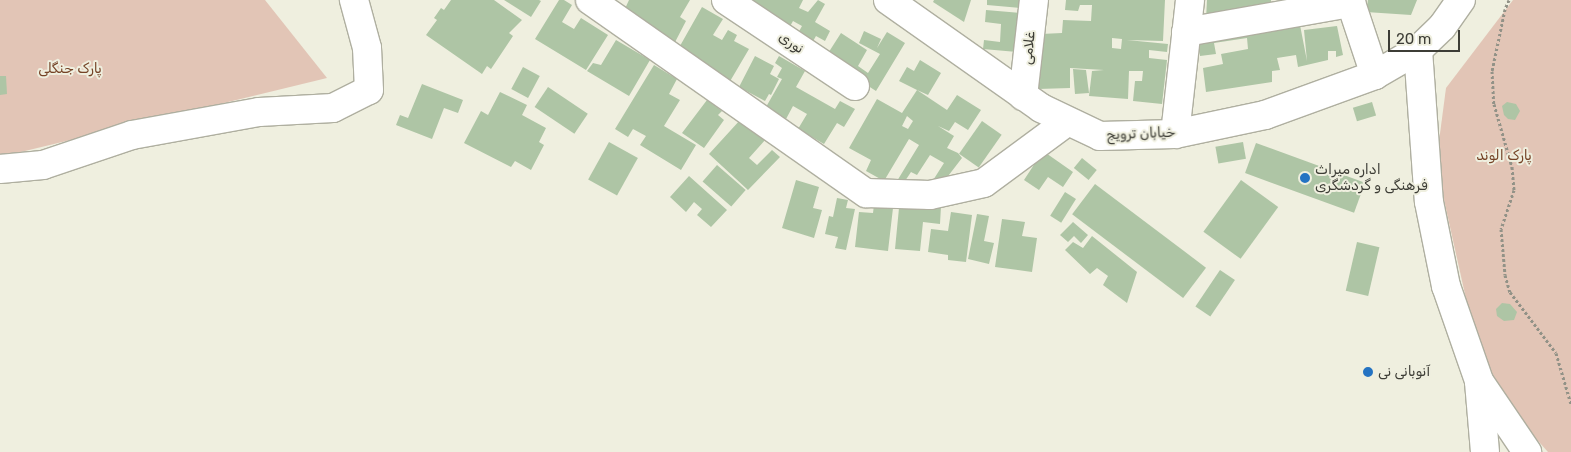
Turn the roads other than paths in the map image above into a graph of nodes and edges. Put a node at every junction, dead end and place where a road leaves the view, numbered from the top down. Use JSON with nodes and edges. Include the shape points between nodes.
{"nodes":[{"id":1,"x":354,"y":0,"type":"edge"},
{"id":2,"x":590,"y":0,"type":"edge"},
{"id":3,"x":726,"y":0,"type":"edge"},
{"id":4,"x":888,"y":0,"type":"edge"},
{"id":5,"x":1034,"y":0,"type":"edge"},
{"id":6,"x":1190,"y":0,"type":"edge"},
{"id":7,"x":1351,"y":1,"type":"edge"},
{"id":8,"x":1460,"y":2,"type":"edge"},
{"id":9,"x":1186,"y":32,"type":"junction"},
{"id":10,"x":1418,"y":50,"type":"junction"},
{"id":11,"x":1375,"y":75,"type":"junction"},
{"id":12,"x":855,"y":86,"type":"dead end"},
{"id":13,"x":1024,"y":96,"type":"junction"},
{"id":14,"x":1068,"y":121,"type":"junction"},
{"id":15,"x":1175,"y":134,"type":"junction"},
{"id":16,"x":0,"y":169,"type":"edge"},
{"id":17,"x":1479,"y":381,"type":"junction"},
{"id":18,"x":1485,"y":452,"type":"edge"},
{"id":19,"x":1527,"y":452,"type":"edge"}],
"edges":[{"from":1,"to":16,"type":"street","via":[[367,48],[369,90],[333,108],[259,112],[132,135],[43,165]]},
{"from":2,"to":14,"type":"street","via":[[866,193],[930,195],[984,182]]},
{"from":3,"to":12,"type":"street","name":"نوری"},
{"from":4,"to":13,"type":"street","name":"خیابان ترویج"},
{"from":5,"to":13,"type":"street","name":"غلامی"},
{"from":6,"to":9,"type":"street"},
{"from":7,"to":9,"type":"street"},
{"from":7,"to":11,"type":"street"},
{"from":8,"to":10,"type":"street","name":"خیابان ترویج","via":[[1442,27]]},
{"from":9,"to":15,"type":"street"},
{"from":10,"to":11,"type":"street","name":"خیابان ترویج"},
{"from":10,"to":17,"type":"street","via":[[1429,202],[1446,286]]},
{"from":11,"to":15,"type":"street","name":"خیابان ترویج","via":[[1264,115]]},
{"from":13,"to":14,"type":"street","name":"خیابان ترویج"},
{"from":14,"to":15,"type":"street","name":"خیابان ترویج","via":[[1100,136]]},
{"from":17,"to":18,"type":"street"},
{"from":17,"to":19,"type":"street"}]}
